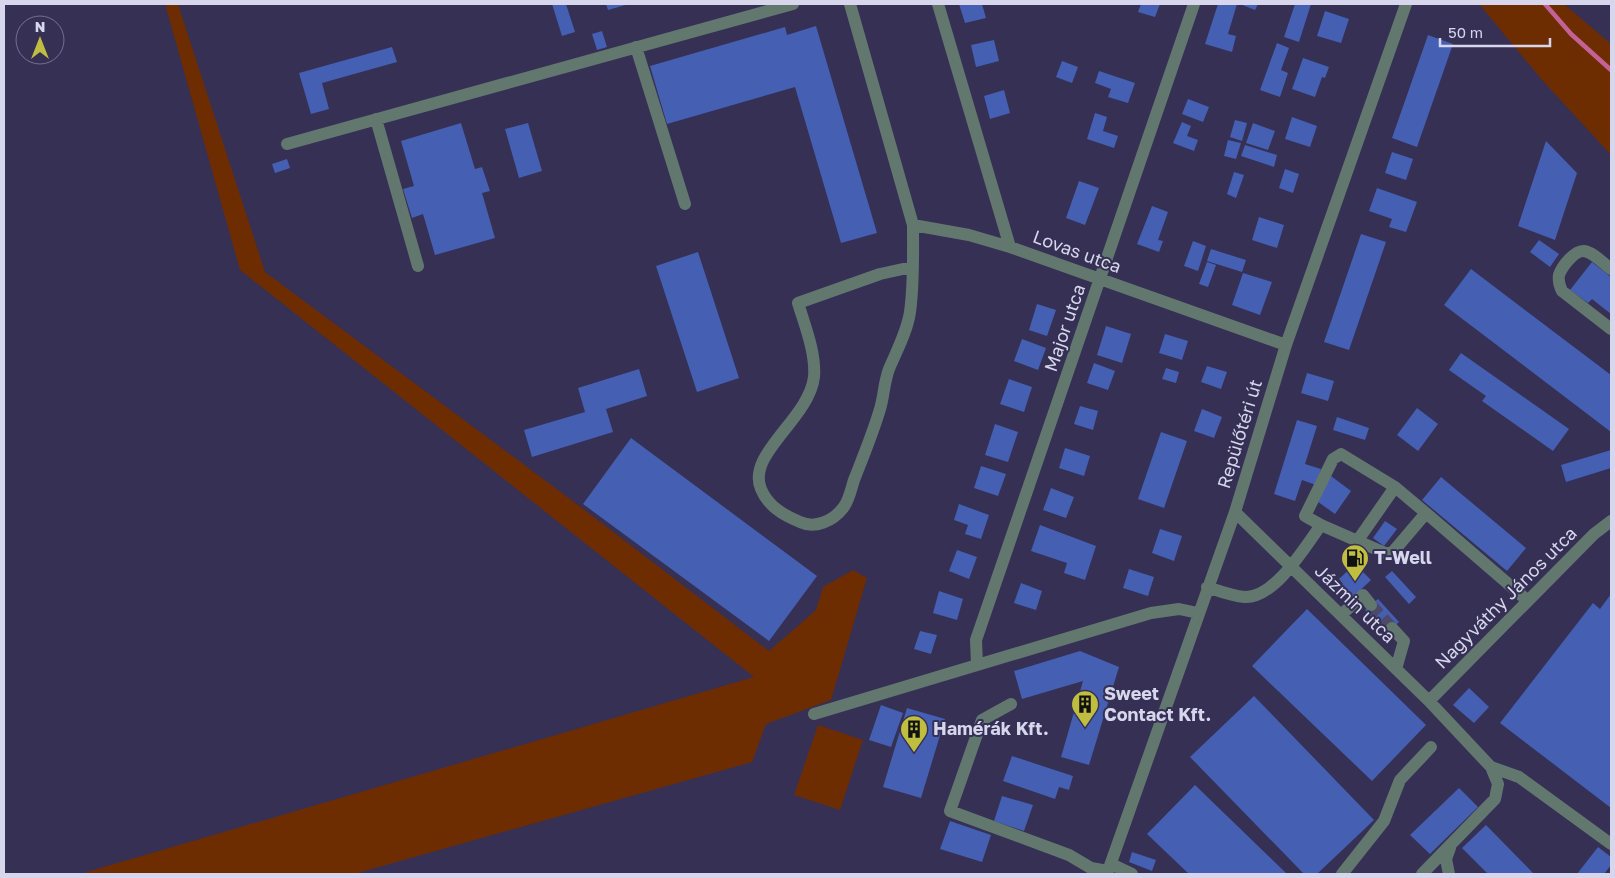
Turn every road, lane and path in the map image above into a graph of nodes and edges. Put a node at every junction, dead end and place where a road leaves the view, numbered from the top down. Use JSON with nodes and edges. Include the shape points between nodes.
{"nodes":[{"id":1,"x":793,"y":4,"type":"edge"},
{"id":2,"x":850,"y":4,"type":"edge"},
{"id":3,"x":938,"y":4,"type":"edge"},
{"id":4,"x":1194,"y":4,"type":"edge"},
{"id":5,"x":1406,"y":4,"type":"edge"},
{"id":6,"x":636,"y":47,"type":"junction"},
{"id":7,"x":376,"y":119,"type":"junction"},
{"id":8,"x":287,"y":144,"type":"dead end"},
{"id":9,"x":685,"y":204,"type":"dead end"},
{"id":10,"x":913,"y":225,"type":"junction"},
{"id":11,"x":1010,"y":247,"type":"junction"},
{"id":12,"x":418,"y":266,"type":"dead end"},
{"id":13,"x":912,"y":267,"type":"junction"},
{"id":14,"x":1611,"y":269,"type":"edge"},
{"id":15,"x":1100,"y":279,"type":"junction"},
{"id":16,"x":1611,"y":329,"type":"edge"},
{"id":17,"x":1286,"y":345,"type":"junction"},
{"id":18,"x":1395,"y":487,"type":"junction"},
{"id":19,"x":1234,"y":512,"type":"junction"},
{"id":20,"x":1426,"y":513,"type":"junction"},
{"id":21,"x":1611,"y":521,"type":"edge"},
{"id":22,"x":1321,"y":525,"type":"junction"},
{"id":23,"x":1358,"y":540,"type":"junction"},
{"id":24,"x":1290,"y":565,"type":"junction"},
{"id":25,"x":1207,"y":587,"type":"junction"},
{"id":26,"x":1528,"y":601,"type":"junction"},
{"id":27,"x":1371,"y":605,"type":"tunnel mouth"},
{"id":28,"x":1198,"y":613,"type":"junction"},
{"id":29,"x":1341,"y":615,"type":"junction"},
{"id":30,"x":1392,"y":628,"type":"tunnel mouth"},
{"id":31,"x":977,"y":665,"type":"junction"},
{"id":32,"x":1396,"y":669,"type":"junction"},
{"id":33,"x":1429,"y":701,"type":"junction"},
{"id":34,"x":1011,"y":704,"type":"dead end"},
{"id":35,"x":814,"y":714,"type":"dead end"},
{"id":36,"x":1431,"y":747,"type":"dead end"},
{"id":37,"x":1491,"y":767,"type":"junction"},
{"id":38,"x":1611,"y":844,"type":"edge"},
{"id":39,"x":1450,"y":848,"type":"junction"},
{"id":40,"x":1109,"y":870,"type":"edge"},
{"id":41,"x":1132,"y":874,"type":"edge"},
{"id":42,"x":1342,"y":874,"type":"edge"},
{"id":43,"x":1422,"y":874,"type":"edge"},
{"id":44,"x":1448,"y":874,"type":"edge"}],
"edges":[{"from":1,"to":6,"type":"street"},
{"from":2,"to":10,"type":"street"},
{"from":3,"to":11,"type":"street","name":"Lovas utca"},
{"from":4,"to":15,"type":"street","name":"Major utca"},
{"from":5,"to":17,"type":"street","name":"Repülőtéri út"},
{"from":6,"to":7,"type":"street"},
{"from":6,"to":9,"type":"street"},
{"from":7,"to":8,"type":"street"},
{"from":7,"to":12,"type":"street"},
{"from":10,"to":11,"type":"street"},
{"from":10,"to":13,"type":"street"},
{"from":11,"to":15,"type":"street","name":"Lovas utca"},
{"from":13,"to":13,"type":"street","via":[[908,324],[889,369],[876,423],[844,507],[832,519],[818,525],[802,524],[766,501],[759,486],[759,470],[766,452],[792,423],[806,401],[814,378],[813,357],[798,303],[880,274]]},
{"from":14,"to":16,"type":"street","via":[[1587,251],[1580,251],[1559,274],[1559,284],[1562,291]]},
{"from":15,"to":17,"type":"street","name":"Lovas utca"},
{"from":15,"to":31,"type":"street","name":"Major utca","via":[[976,640]]},
{"from":17,"to":19,"type":"street","name":"Repülőtéri út"},
{"from":18,"to":20,"type":"street"},
{"from":18,"to":22,"type":"street","via":[[1344,455],[1336,456],[1305,516]]},
{"from":18,"to":23,"type":"street"},
{"from":19,"to":24,"type":"street","name":"Jázmin utca"},
{"from":19,"to":25,"type":"street","name":"Repülőtéri út"},
{"from":20,"to":23,"type":"street","via":[[1392,553]]},
{"from":20,"to":26,"type":"street"},
{"from":21,"to":26,"type":"street","name":"Nagyváthy János utca"},
{"from":22,"to":23,"type":"street"},
{"from":22,"to":24,"type":"street"},
{"from":24,"to":25,"type":"street","via":[[1272,586],[1255,596],[1244,597]]},
{"from":24,"to":29,"type":"street","name":"Jázmin utca"},
{"from":25,"to":28,"type":"street","name":"Repülőtéri út"},
{"from":26,"to":33,"type":"street","name":"Nagyváthy János utca"},
{"from":27,"to":29,"type":"street","via":[[1362,595]]},
{"from":28,"to":31,"type":"street","via":[[1179,609],[1151,613]]},
{"from":28,"to":40,"type":"street","name":"Repülőtéri út"},
{"from":29,"to":32,"type":"street","name":"Jázmin utca"},
{"from":30,"to":32,"type":"street","via":[[1404,641]]},
{"from":31,"to":35,"type":"street"},
{"from":32,"to":33,"type":"street","name":"Jázmin utca"},
{"from":33,"to":37,"type":"street","name":"Jázmin utca"},
{"from":34,"to":40,"type":"street","via":[[982,720],[950,811],[1069,855],[1091,868]]},
{"from":36,"to":42,"type":"street","via":[[1400,780],[1384,821]]},
{"from":37,"to":38,"type":"street","via":[[1519,777]]},
{"from":37,"to":39,"type":"street","via":[[1498,784],[1495,799]]},
{"from":39,"to":43,"type":"street"},
{"from":39,"to":44,"type":"street","via":[[1446,859]]},
{"from":40,"to":41,"type":"street"}]}
